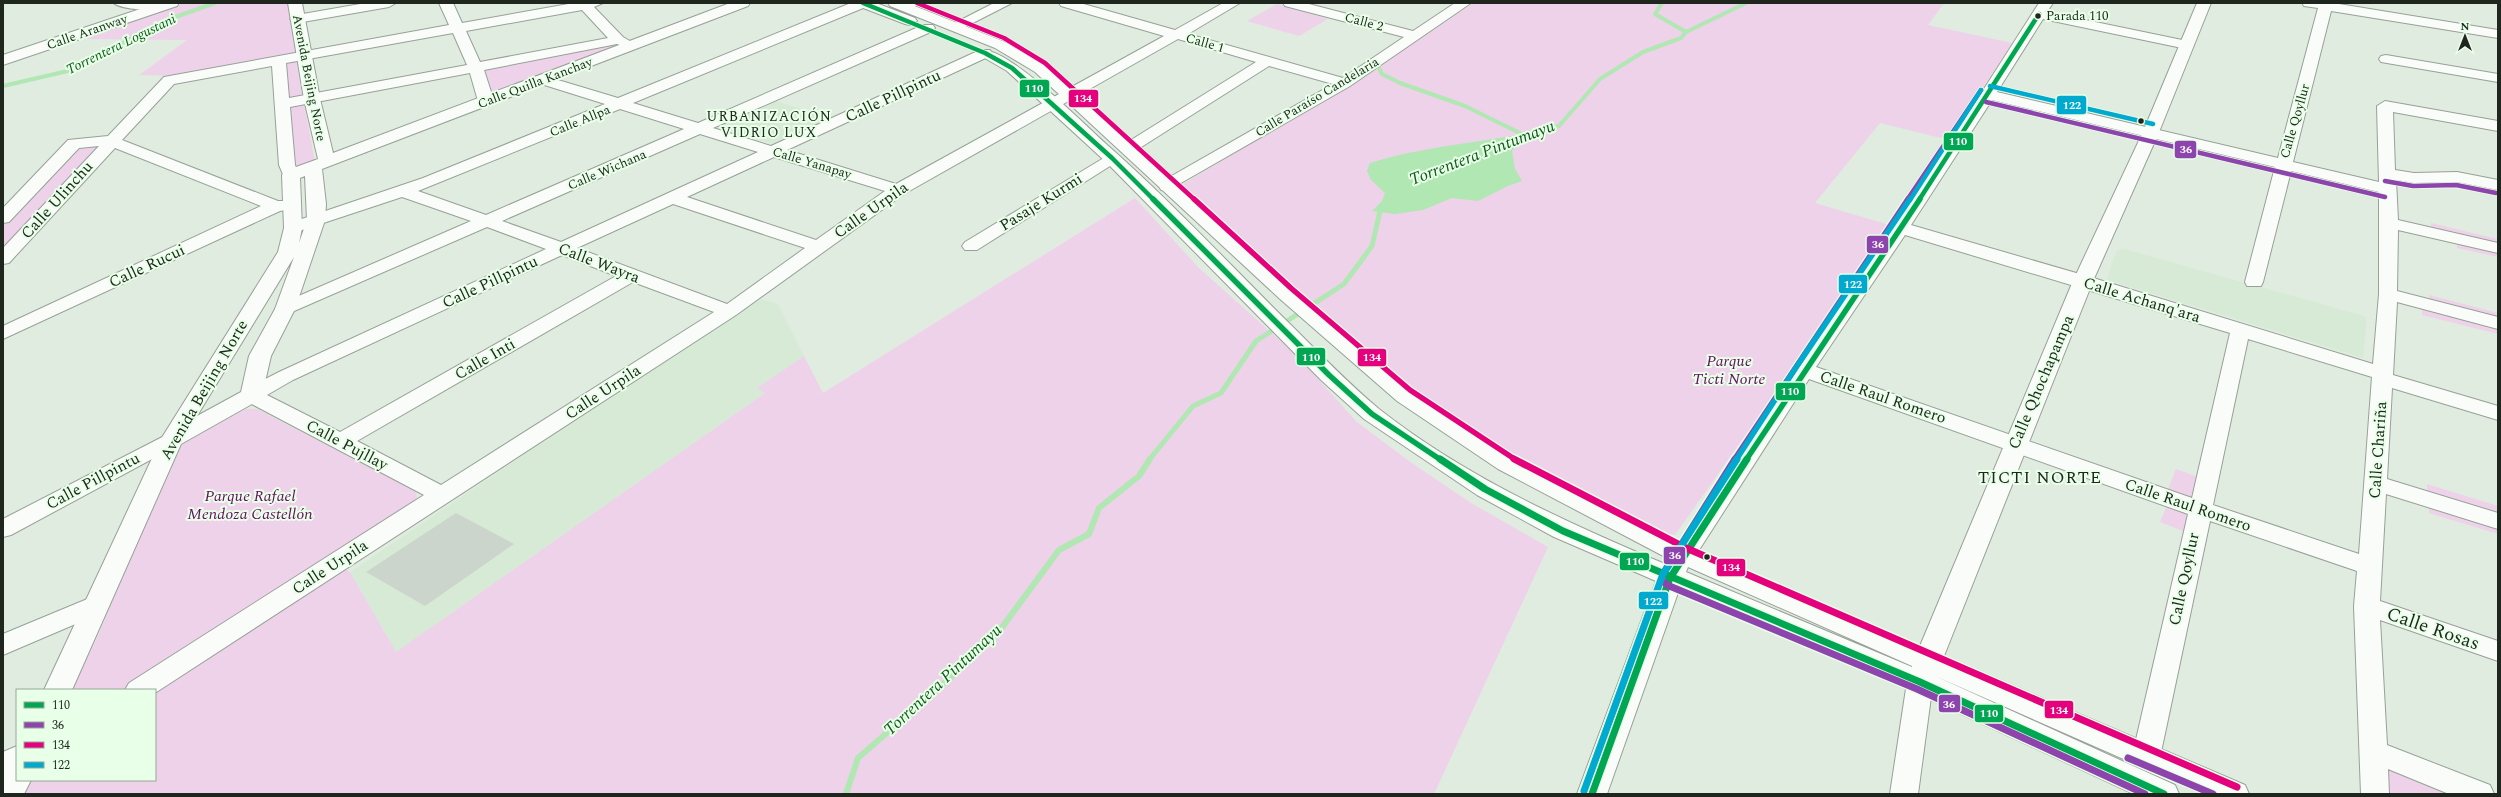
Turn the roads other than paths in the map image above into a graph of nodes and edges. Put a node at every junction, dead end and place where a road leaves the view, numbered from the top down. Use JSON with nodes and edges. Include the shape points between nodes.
{"nodes":[{"id":1,"x":121,"y":3,"type":"edge"},
{"id":2,"x":295,"y":3,"type":"edge"},
{"id":3,"x":389,"y":3,"type":"edge"},
{"id":4,"x":446,"y":3,"type":"edge"},
{"id":5,"x":743,"y":3,"type":"edge"},
{"id":6,"x":863,"y":3,"type":"edge"},
{"id":7,"x":1005,"y":3,"type":"edge"},
{"id":8,"x":1066,"y":3,"type":"edge"},
{"id":9,"x":1233,"y":3,"type":"edge"},
{"id":10,"x":1290,"y":3,"type":"edge"},
{"id":11,"x":1464,"y":3,"type":"edge"},
{"id":12,"x":2204,"y":3,"type":"edge"},
{"id":13,"x":588,"y":4,"type":"edge"},
{"id":14,"x":905,"y":4,"type":"edge"},
{"id":15,"x":166,"y":5,"type":"edge"},
{"id":16,"x":2317,"y":5,"type":"edge"},
{"id":17,"x":542,"y":8,"type":"edge"},
{"id":18,"x":2042,"y":8,"type":"edge"},
{"id":19,"x":297,"y":19,"type":"junction"},
{"id":20,"x":956,"y":26,"type":"junction"},
{"id":21,"x":928,"y":28,"type":"junction"},
{"id":22,"x":458,"y":29,"type":"junction"},
{"id":23,"x":1177,"y":34,"type":"junction"},
{"id":24,"x":2498,"y":34,"type":"edge"},
{"id":25,"x":1415,"y":36,"type":"junction"},
{"id":26,"x":625,"y":43,"type":"junction"},
{"id":27,"x":2187,"y":45,"type":"junction"},
{"id":28,"x":985,"y":53,"type":"junction"},
{"id":29,"x":304,"y":57,"type":"junction"},
{"id":30,"x":2386,"y":59,"type":"dead end"},
{"id":31,"x":3,"y":60,"type":"edge"},
{"id":32,"x":1267,"y":61,"type":"junction"},
{"id":33,"x":279,"y":62,"type":"junction"},
{"id":34,"x":476,"y":68,"type":"junction"},
{"id":35,"x":2498,"y":78,"type":"edge"},
{"id":36,"x":543,"y":80,"type":"junction"},
{"id":37,"x":1345,"y":83,"type":"junction"},
{"id":38,"x":1068,"y":94,"type":"junction"},
{"id":39,"x":1988,"y":94,"type":"junction"},
{"id":40,"x":312,"y":99,"type":"junction"},
{"id":41,"x":486,"y":101,"type":"junction"},
{"id":42,"x":1052,"y":103,"type":"junction"},
{"id":43,"x":284,"y":104,"type":"junction"},
{"id":44,"x":619,"y":105,"type":"junction"},
{"id":45,"x":2498,"y":126,"type":"edge"},
{"id":46,"x":701,"y":129,"type":"junction"},
{"id":47,"x":2151,"y":132,"type":"junction"},
{"id":48,"x":111,"y":141,"type":"junction"},
{"id":49,"x":1129,"y":148,"type":"junction"},
{"id":50,"x":774,"y":152,"type":"junction"},
{"id":51,"x":1112,"y":158,"type":"junction"},
{"id":52,"x":320,"y":164,"type":"junction"},
{"id":53,"x":2283,"y":165,"type":"junction"},
{"id":54,"x":291,"y":175,"type":"junction"},
{"id":55,"x":2386,"y":181,"type":"junction"},
{"id":56,"x":2498,"y":185,"type":"edge"},
{"id":57,"x":1167,"y":186,"type":"junction"},
{"id":58,"x":898,"y":190,"type":"junction"},
{"id":59,"x":401,"y":191,"type":"junction"},
{"id":60,"x":21,"y":198,"type":"junction"},
{"id":61,"x":672,"y":198,"type":"junction"},
{"id":62,"x":3,"y":199,"type":"edge"},
{"id":63,"x":284,"y":205,"type":"junction"},
{"id":64,"x":3,"y":218,"type":"edge"},
{"id":65,"x":316,"y":220,"type":"junction"},
{"id":66,"x":490,"y":220,"type":"junction"},
{"id":67,"x":2389,"y":223,"type":"junction"},
{"id":68,"x":294,"y":228,"type":"junction"},
{"id":69,"x":1901,"y":228,"type":"junction"},
{"id":70,"x":971,"y":246,"type":"dead end"},
{"id":71,"x":819,"y":247,"type":"junction"},
{"id":72,"x":2498,"y":248,"type":"edge"},
{"id":73,"x":561,"y":249,"type":"junction"},
{"id":74,"x":3,"y":259,"type":"edge"},
{"id":75,"x":630,"y":276,"type":"junction"},
{"id":76,"x":2083,"y":282,"type":"junction"},
{"id":77,"x":2254,"y":282,"type":"dead end"},
{"id":78,"x":2388,"y":294,"type":"junction"},
{"id":79,"x":285,"y":309,"type":"junction"},
{"id":80,"x":729,"y":311,"type":"junction"},
{"id":81,"x":2498,"y":323,"type":"edge"},
{"id":82,"x":2240,"y":330,"type":"junction"},
{"id":83,"x":3,"y":333,"type":"edge"},
{"id":84,"x":1804,"y":370,"type":"junction"},
{"id":85,"x":2383,"y":377,"type":"junction"},
{"id":86,"x":251,"y":395,"type":"junction"},
{"id":87,"x":2498,"y":413,"type":"edge"},
{"id":88,"x":172,"y":440,"type":"junction"},
{"id":89,"x":341,"y":441,"type":"junction"},
{"id":90,"x":2016,"y":443,"type":"junction"},
{"id":91,"x":2376,"y":483,"type":"junction"},
{"id":92,"x":442,"y":495,"type":"junction"},
{"id":93,"x":2199,"y":509,"type":"junction"},
{"id":94,"x":2498,"y":521,"type":"edge"},
{"id":95,"x":3,"y":528,"type":"edge"},
{"id":96,"x":1683,"y":555,"type":"junction"},
{"id":97,"x":2369,"y":566,"type":"junction"},
{"id":98,"x":1670,"y":578,"type":"junction"},
{"id":99,"x":97,"y":604,"type":"junction"},
{"id":100,"x":2367,"y":606,"type":"junction"},
{"id":101,"x":3,"y":644,"type":"edge"},
{"id":102,"x":2498,"y":651,"type":"edge"},
{"id":103,"x":1923,"y":671,"type":"junction"},
{"id":104,"x":58,"y":689,"type":"edge"},
{"id":105,"x":140,"y":689,"type":"edge"},
{"id":106,"x":2374,"y":752,"type":"junction"},
{"id":107,"x":16,"y":758,"type":"edge"},
{"id":108,"x":3,"y":764,"type":"edge"},
{"id":109,"x":2140,"y":778,"type":"edge"},
{"id":110,"x":16,"y":780,"type":"edge"},
{"id":111,"x":9,"y":794,"type":"edge"},
{"id":112,"x":1592,"y":794,"type":"edge"},
{"id":113,"x":1904,"y":794,"type":"edge"},
{"id":114,"x":2164,"y":794,"type":"edge"},
{"id":115,"x":2234,"y":794,"type":"edge"},
{"id":116,"x":2375,"y":794,"type":"edge"},
{"id":117,"x":2480,"y":794,"type":"edge"}],
"edges":[{"from":1,"to":15,"type":"street"},
{"from":2,"to":19,"type":"street","name":"Avenida Beijing Norte"},
{"from":3,"to":19,"type":"street"},
{"from":4,"to":22,"type":"street"},
{"from":5,"to":26,"type":"street","name":"Calle Quilla Kanchay"},
{"from":6,"to":21,"type":"street"},
{"from":6,"to":44,"type":"street","name":"Calle Allpa"},
{"from":7,"to":20,"type":"street"},
{"from":8,"to":23,"type":"street","name":"Calle 1"},
{"from":9,"to":23,"type":"street","name":"Calle Urpila"},
{"from":10,"to":25,"type":"street","name":"Calle 2"},
{"from":11,"to":25,"type":"street","name":"Calle Paraíso Candelaria"},
{"from":12,"to":27,"type":"street","name":"Calle Qhochapampa"},
{"from":13,"to":17,"type":"street","name":"Calle Ulinchu"},
{"from":13,"to":26,"type":"street"},
{"from":14,"to":20,"type":"street"},
{"from":15,"to":31,"type":"street","name":"Calle Aranway"},
{"from":16,"to":24,"type":"street"},
{"from":16,"to":53,"type":"street","name":"Calle Qoyllur"},
{"from":17,"to":22,"type":"street","name":"Calle Ulinchu"},
{"from":18,"to":27,"type":"street"},
{"from":18,"to":39,"type":"street"},
{"from":19,"to":29,"type":"street","name":"Avenida Beijing Norte"},
{"from":20,"to":38,"type":"street","via":[[1021,56]]},
{"from":21,"to":28,"type":"street"},
{"from":21,"to":46,"type":"street","name":"Calle Wichana"},
{"from":22,"to":29,"type":"street","name":"Calle Ulinchu"},
{"from":22,"to":34,"type":"street"},
{"from":23,"to":32,"type":"street","name":"Calle 1"},
{"from":23,"to":38,"type":"street","name":"Calle Urpila"},
{"from":25,"to":37,"type":"street","name":"Calle Paraíso Candelaria"},
{"from":26,"to":34,"type":"street"},
{"from":26,"to":36,"type":"street","name":"Calle Quilla Kanchay"},
{"from":27,"to":47,"type":"street","name":"Calle Qhochapampa"},
{"from":28,"to":42,"type":"street","via":[[1007,64]]},
{"from":28,"to":50,"type":"street","name":"Calle Pillpintu"},
{"from":29,"to":33,"type":"street","name":"Calle Ulinchu"},
{"from":29,"to":40,"type":"street","name":"Avenida Beijing Norte"},
{"from":30,"to":35,"type":"street"},
{"from":32,"to":37,"type":"street","name":"Calle 1"},
{"from":32,"to":49,"type":"street"},
{"from":33,"to":43,"type":"street","name":"Avenida Beijing Norte"},
{"from":33,"to":48,"type":"street","name":"Calle Ulinchu","via":[[169,80]]},
{"from":34,"to":40,"type":"street"},
{"from":34,"to":41,"type":"street"},
{"from":36,"to":41,"type":"street","name":"Calle Quilla Kanchay"},
{"from":36,"to":44,"type":"street","name":"Calle Yanapay"},
{"from":37,"to":57,"type":"street","name":"Calle Paraíso Candelaria"},
{"from":38,"to":42,"type":"street","name":"Calle Urpila"},
{"from":38,"to":49,"type":"street"},
{"from":39,"to":47,"type":"street"},
{"from":39,"to":69,"type":"street"},
{"from":40,"to":43,"type":"street"},
{"from":40,"to":52,"type":"street","name":"Avenida Beijing Norte"},
{"from":41,"to":52,"type":"street","name":"Calle Quilla Kanchay"},
{"from":42,"to":51,"type":"street"},
{"from":42,"to":58,"type":"street","name":"Calle Urpila"},
{"from":43,"to":54,"type":"street","name":"Avenida Beijing Norte","via":[[287,165]]},
{"from":44,"to":46,"type":"street","name":"Calle Yanapay"},
{"from":44,"to":59,"type":"street","name":"Calle Allpa"},
{"from":45,"to":55,"type":"street","name":"Calle Chariña","via":[[2385,106]]},
{"from":46,"to":50,"type":"street","name":"Calle Yanapay"},
{"from":46,"to":66,"type":"street","name":"Calle Wichana"},
{"from":47,"to":53,"type":"street"},
{"from":47,"to":76,"type":"street","name":"Calle Qhochapampa"},
{"from":48,"to":60,"type":"street","via":[[74,143]]},
{"from":48,"to":63,"type":"street"},
{"from":48,"to":74,"type":"street","name":"Calle Ulinchu"},
{"from":49,"to":57,"type":"street"},
{"from":50,"to":58,"type":"street","name":"Calle Yanapay"},
{"from":50,"to":61,"type":"street","name":"Calle Pillpintu"},
{"from":51,"to":70,"type":"street","name":"Pasaje Kurmi"},
{"from":51,"to":98,"type":"street","via":[[1372,414],[1485,489],[1563,531]]},
{"from":52,"to":54,"type":"street"},
{"from":52,"to":65,"type":"street","name":"Avenida Beijing Norte"},
{"from":53,"to":55,"type":"street"},
{"from":53,"to":77,"type":"street","name":"Calle Qoyllur"},
{"from":54,"to":63,"type":"street","name":"Avenida Beijing Norte"},
{"from":55,"to":56,"type":"street","via":[[2457,177]]},
{"from":55,"to":67,"type":"street","name":"Calle Chariña"},
{"from":57,"to":96,"type":"street","via":[[1287,295],[1405,396],[1457,432],[1559,493]]},
{"from":58,"to":71,"type":"street","name":"Calle Urpila"},
{"from":59,"to":65,"type":"street","name":"Calle Allpa"},
{"from":59,"to":66,"type":"street","name":"Calle Wayra"},
{"from":60,"to":62,"type":"street"},
{"from":60,"to":64,"type":"street"},
{"from":61,"to":71,"type":"street"},
{"from":61,"to":73,"type":"street","name":"Calle Pillpintu"},
{"from":63,"to":68,"type":"street","name":"Avenida Beijing Norte"},
{"from":63,"to":83,"type":"street","name":"Calle Rucui"},
{"from":65,"to":68,"type":"street","name":"Calle Allpa"},
{"from":65,"to":79,"type":"street","name":"Avenida Beijing Norte"},
{"from":66,"to":73,"type":"street","name":"Calle Wayra"},
{"from":66,"to":79,"type":"street","name":"Calle Wichana"},
{"from":67,"to":72,"type":"street"},
{"from":67,"to":78,"type":"street","name":"Calle Chariña"},
{"from":68,"to":88,"type":"street","name":"Avenida Beijing Norte","via":[[287,252]]},
{"from":69,"to":76,"type":"street","name":"Calle Achanq'ara"},
{"from":69,"to":84,"type":"street"},
{"from":71,"to":80,"type":"street","name":"Calle Urpila"},
{"from":73,"to":75,"type":"street","name":"Calle Wayra"},
{"from":73,"to":86,"type":"street","name":"Calle Pillpintu","via":[[286,376]]},
{"from":75,"to":80,"type":"street","name":"Calle Wayra"},
{"from":75,"to":89,"type":"street","name":"Calle Inti"},
{"from":76,"to":82,"type":"street","name":"Calle Achanq'ara"},
{"from":76,"to":90,"type":"street","name":"Calle Qhochapampa"},
{"from":78,"to":81,"type":"street"},
{"from":78,"to":85,"type":"street","name":"Calle Chariña"},
{"from":79,"to":86,"type":"street","name":"Avenida Beijing Norte","via":[[260,356]]},
{"from":80,"to":92,"type":"street","name":"Calle Urpila"},
{"from":82,"to":85,"type":"street","name":"Calle Achanq'ara"},
{"from":82,"to":93,"type":"street","name":"Calle Qoyllur"},
{"from":84,"to":90,"type":"street","name":"Calle Raul Romero"},
{"from":84,"to":96,"type":"street"},
{"from":85,"to":87,"type":"street","name":"Calle Achanq'ara"},
{"from":85,"to":91,"type":"street","name":"Calle Chariña"},
{"from":86,"to":88,"type":"street","name":"Calle Pillpintu"},
{"from":86,"to":89,"type":"street","name":"Calle Pujllay"},
{"from":88,"to":95,"type":"street","name":"Calle Pillpintu"},
{"from":88,"to":99,"type":"street","name":"Avenida Beijing Norte"},
{"from":89,"to":92,"type":"street","name":"Calle Pujllay"},
{"from":90,"to":93,"type":"street","name":"Calle Raul Romero"},
{"from":90,"to":103,"type":"street","name":"Calle Qhochapampa"},
{"from":91,"to":94,"type":"street"},
{"from":91,"to":97,"type":"street","name":"Calle Chariña"},
{"from":92,"to":105,"type":"street","name":"Calle Urpila"},
{"from":93,"to":97,"type":"street","name":"Calle Raul Romero"},
{"from":93,"to":109,"type":"street","name":"Calle Qoyllur"},
{"from":96,"to":98,"type":"street"},
{"from":96,"to":103,"type":"street"},
{"from":97,"to":100,"type":"street","name":"Calle Chariña"},
{"from":98,"to":103,"type":"street"},
{"from":98,"to":112,"type":"street"},
{"from":99,"to":101,"type":"street"},
{"from":99,"to":104,"type":"street","name":"Avenida Beijing Norte"},
{"from":100,"to":102,"type":"street","name":"Calle Rosas"},
{"from":100,"to":106,"type":"street","name":"Calle Chariña"},
{"from":103,"to":109,"type":"street"},
{"from":103,"to":113,"type":"street","name":"Calle Qhochapampa"},
{"from":106,"to":116,"type":"street","name":"Calle Chariña"},
{"from":106,"to":117,"type":"street"},
{"from":107,"to":108,"type":"street"},
{"from":109,"to":114,"type":"street"},
{"from":109,"to":115,"type":"street"},
{"from":110,"to":111,"type":"street"}]}
